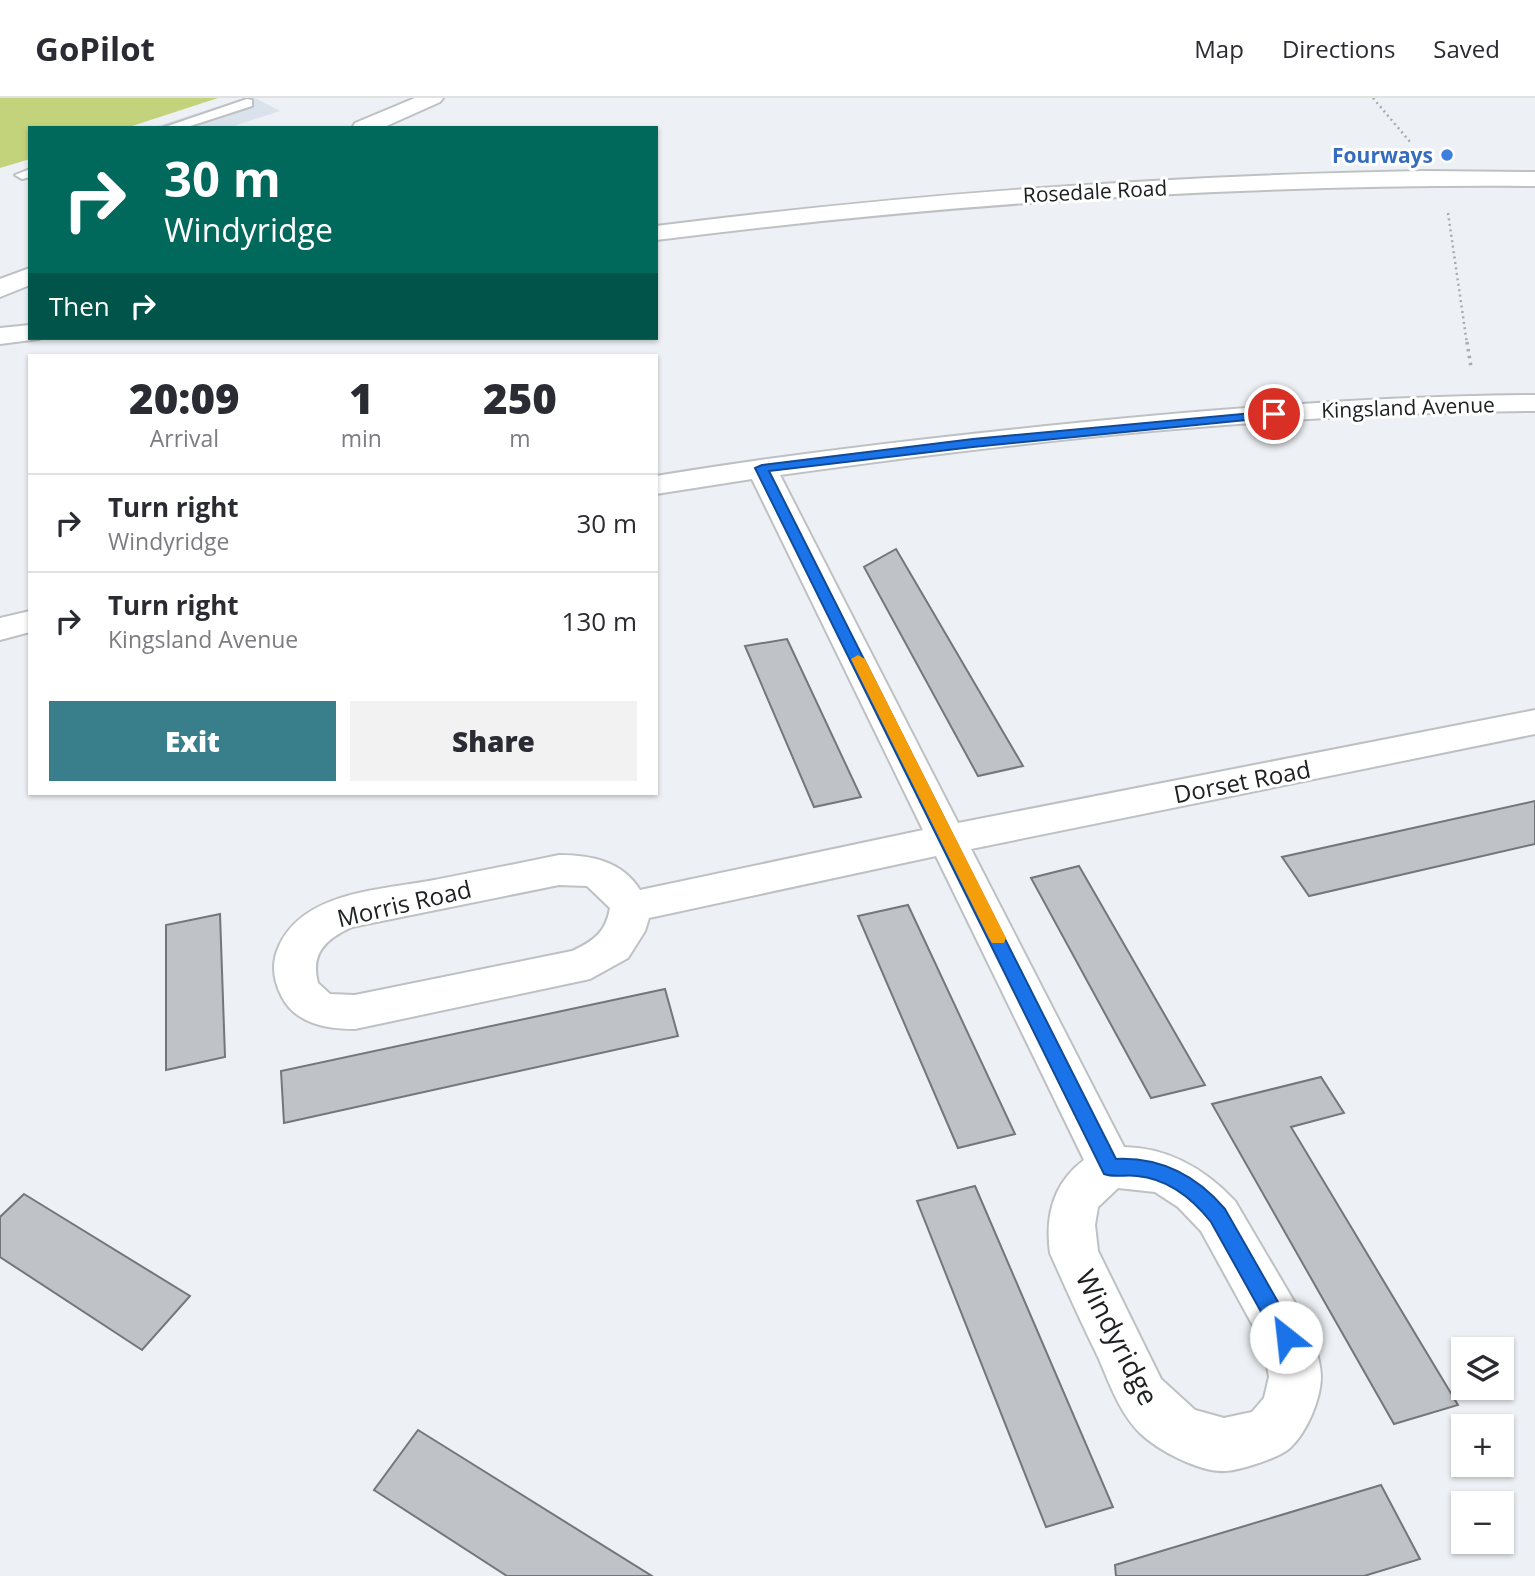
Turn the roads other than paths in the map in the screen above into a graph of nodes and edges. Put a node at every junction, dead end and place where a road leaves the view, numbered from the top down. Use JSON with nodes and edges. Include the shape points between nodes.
{"nodes":[{"id":1,"x":433,"y":98,"type":"edge"},
{"id":2,"x":247,"y":103,"type":"dead end"},
{"id":3,"x":175,"y":126,"type":"edge"},
{"id":4,"x":368,"y":126,"type":"edge"},
{"id":5,"x":1535,"y":179,"type":"edge"},
{"id":6,"x":658,"y":233,"type":"edge"},
{"id":7,"x":28,"y":276,"type":"edge"},
{"id":8,"x":0,"y":289,"type":"edge"},
{"id":9,"x":28,"y":333,"type":"edge"},
{"id":10,"x":0,"y":336,"type":"edge"},
{"id":11,"x":1535,"y":403,"type":"edge"},
{"id":12,"x":762,"y":468,"type":"junction"},
{"id":13,"x":658,"y":485,"type":"edge"},
{"id":14,"x":28,"y":622,"type":"edge"},
{"id":15,"x":0,"y":629,"type":"edge"},
{"id":16,"x":1535,"y":722,"type":"edge"},
{"id":17,"x":949,"y":839,"type":"junction"},
{"id":18,"x":630,"y":907,"type":"junction"},
{"id":19,"x":1111,"y":1168,"type":"junction"}],
"edges":[{"from":1,"to":4,"type":"street"},
{"from":2,"to":3,"type":"lane"},
{"from":5,"to":6,"type":"street","name":"Rosedale Road","via":[[1243,183],[978,198]]},
{"from":7,"to":8,"type":"street"},
{"from":9,"to":10,"type":"street"},
{"from":11,"to":12,"type":"street","name":"Kingsland Avenue","via":[[1399,405],[1149,425]]},
{"from":12,"to":13,"type":"street","name":"Kingsland Avenue"},
{"from":12,"to":17,"type":"street"},
{"from":14,"to":15,"type":"street"},
{"from":16,"to":17,"type":"street","name":"Dorset Road"},
{"from":17,"to":18,"type":"street"},
{"from":17,"to":19,"type":"street"},
{"from":18,"to":18,"type":"street","name":"Morris Road","via":[[629,925],[617,945],[575,967],[355,1013],[331,1012],[310,1004],[298,989],[294,969],[300,945],[322,923],[344,913],[583,869],[620,888]]},
{"from":19,"to":19,"type":"street","name":"Windyridge","via":[[1159,1171],[1181,1181],[1218,1216],[1286,1337],[1293,1360],[1291,1399],[1270,1431],[1224,1445],[1201,1440],[1176,1429],[1143,1397],[1074,1253],[1070,1233],[1079,1193]]}]}
